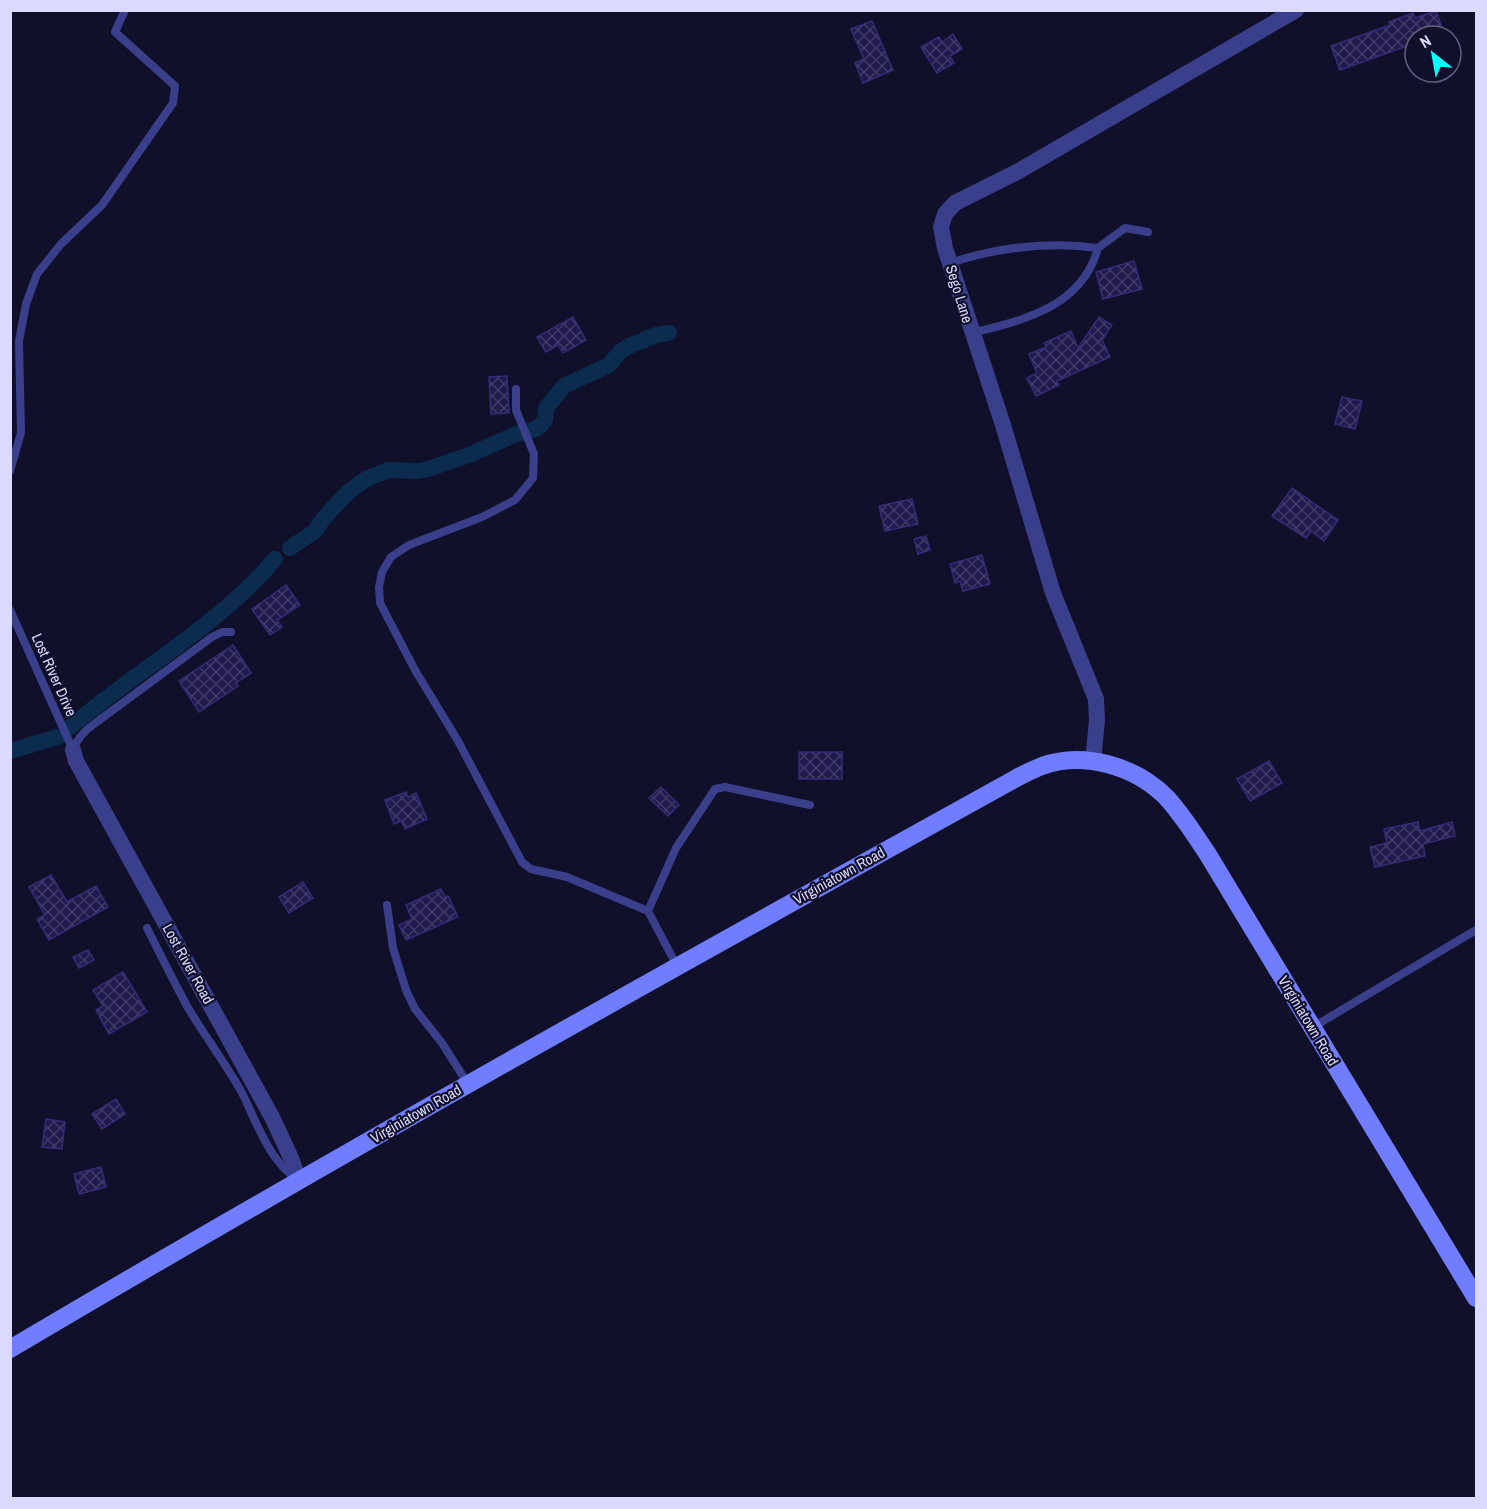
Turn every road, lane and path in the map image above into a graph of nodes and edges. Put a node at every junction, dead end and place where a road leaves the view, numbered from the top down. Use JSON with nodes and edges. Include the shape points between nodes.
{"nodes":[{"id":1,"x":125,"y":10,"type":"edge"},
{"id":2,"x":1286,"y":13,"type":"edge"},
{"id":3,"x":1148,"y":232,"type":"dead end"},
{"id":4,"x":1098,"y":248,"type":"junction"},
{"id":5,"x":950,"y":263,"type":"junction"},
{"id":6,"x":972,"y":333,"type":"junction"},
{"id":7,"x":516,"y":389,"type":"dead end"},
{"id":8,"x":10,"y":471,"type":"edge"},
{"id":9,"x":10,"y":610,"type":"edge"},
{"id":10,"x":231,"y":632,"type":"dead end"},
{"id":11,"x":73,"y":750,"type":"junction"},
{"id":12,"x":1093,"y":760,"type":"junction"},
{"id":13,"x":810,"y":805,"type":"dead end"},
{"id":14,"x":387,"y":905,"type":"dead end"},
{"id":15,"x":648,"y":911,"type":"junction"},
{"id":16,"x":147,"y":928,"type":"dead end"},
{"id":17,"x":1476,"y":930,"type":"edge"},
{"id":18,"x":677,"y":966,"type":"junction"},
{"id":19,"x":1312,"y":1028,"type":"junction"},
{"id":20,"x":468,"y":1084,"type":"junction"},
{"id":21,"x":299,"y":1181,"type":"junction"},
{"id":22,"x":1476,"y":1298,"type":"edge"},
{"id":23,"x":10,"y":1349,"type":"edge"}],
"edges":[{"from":1,"to":8,"type":"lane","via":[[115,32],[175,86],[173,103],[102,204],[37,274],[19,341],[21,433]]},
{"from":2,"to":5,"type":"street","name":"Sego Lane","via":[[1017,172],[955,202],[945,213],[941,228]]},
{"from":3,"to":4,"type":"lane","via":[[1125,228]]},
{"from":4,"to":5,"type":"lane","via":[[1067,244],[1010,248]]},
{"from":4,"to":6,"type":"lane","via":[[1085,279],[1052,307]]},
{"from":5,"to":6,"type":"street","name":"Sego Lane"},
{"from":6,"to":12,"type":"street","name":"Sego Lane","via":[[1053,593],[1096,699]]},
{"from":7,"to":15,"type":"lane","via":[[516,410],[534,454],[533,478],[515,500],[409,545],[391,557],[382,572],[380,603],[522,862],[531,869],[567,877]]},
{"from":9,"to":11,"type":"lane","name":"Lost River Drive"},
{"from":10,"to":11,"type":"lane","via":[[212,637],[93,723],[75,742]]},
{"from":11,"to":21,"type":"street","name":"Lost River Road","via":[[272,1117]]},
{"from":12,"to":18,"type":"street","name":"Virginiatown Road","via":[[1067,760],[1012,780]]},
{"from":12,"to":19,"type":"street","name":"Virginiatown Road","via":[[1116,766],[1165,796],[1207,853]]},
{"from":13,"to":15,"type":"lane","via":[[725,787],[716,789],[676,848]]},
{"from":14,"to":20,"type":"lane","via":[[393,948],[406,990]]},
{"from":15,"to":18,"type":"lane"},
{"from":16,"to":21,"type":"lane","via":[[270,1149],[285,1171]]},
{"from":17,"to":19,"type":"lane"},
{"from":18,"to":20,"type":"street","name":"Virginiatown Road"},
{"from":19,"to":22,"type":"street","name":"Virginiatown Road"},
{"from":20,"to":21,"type":"street","name":"Virginiatown Road"},
{"from":21,"to":23,"type":"street","name":"Virginiatown Road"}]}
